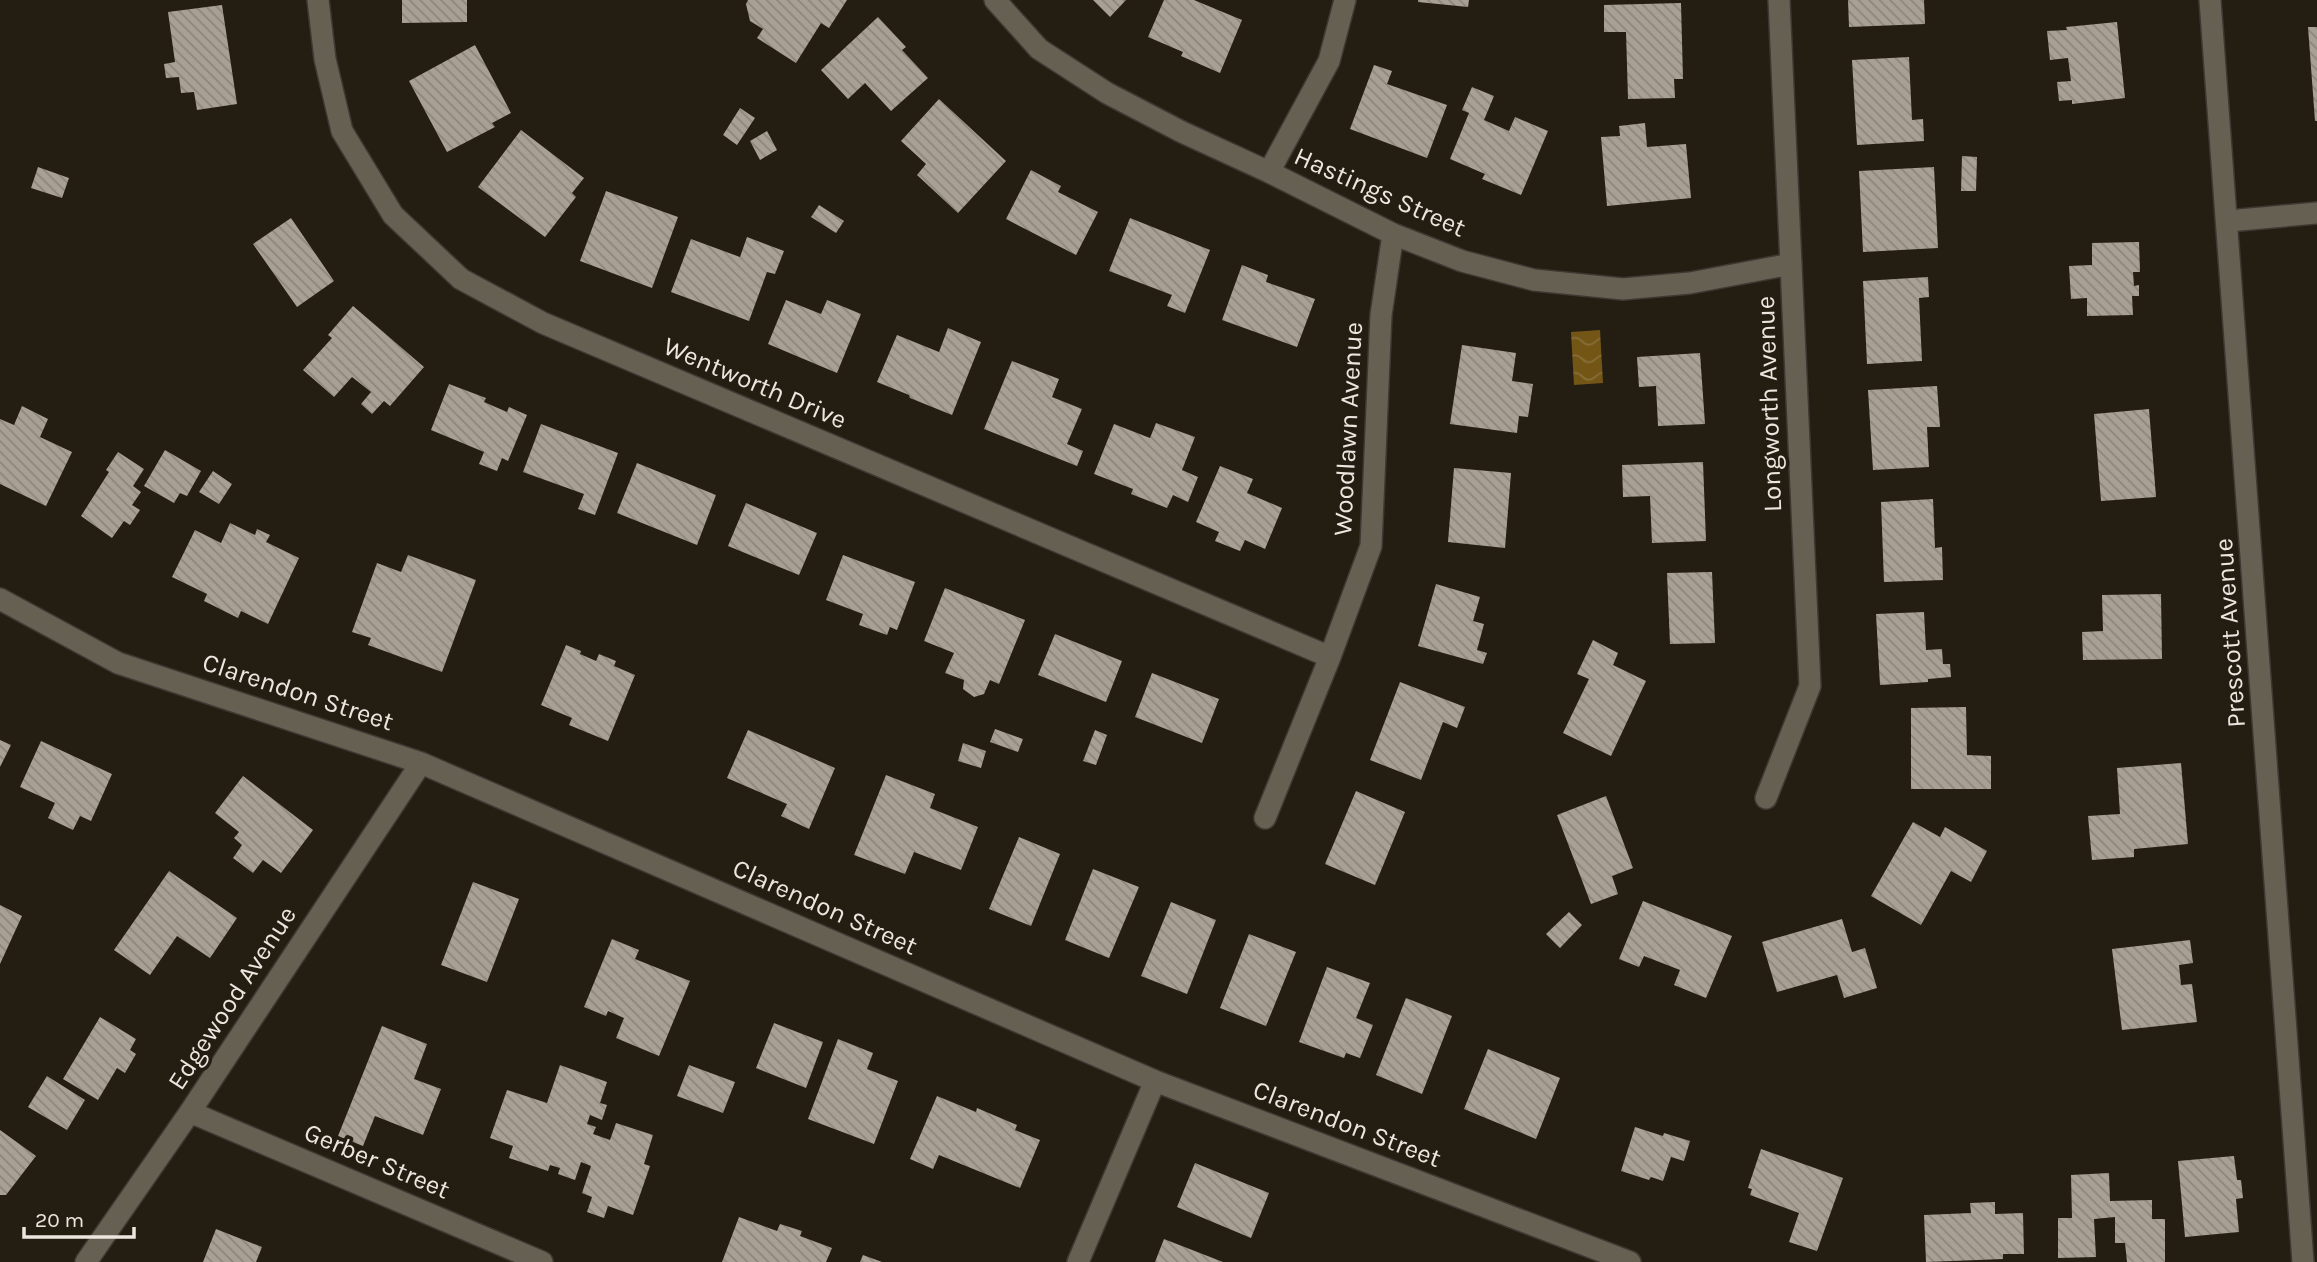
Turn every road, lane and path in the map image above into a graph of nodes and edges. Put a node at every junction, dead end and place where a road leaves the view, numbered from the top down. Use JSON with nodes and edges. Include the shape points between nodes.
{"nodes":[{"id":1,"x":318,"y":0,"type":"edge"},
{"id":2,"x":995,"y":0,"type":"edge"},
{"id":3,"x":1345,"y":0,"type":"edge"},
{"id":4,"x":1779,"y":0,"type":"edge"},
{"id":5,"x":2210,"y":0,"type":"edge"},
{"id":6,"x":1269,"y":172,"type":"junction"},
{"id":7,"x":2317,"y":213,"type":"edge"},
{"id":8,"x":2228,"y":221,"type":"junction"},
{"id":9,"x":1393,"y":234,"type":"junction"},
{"id":10,"x":1791,"y":264,"type":"junction"},
{"id":11,"x":0,"y":599,"type":"edge"},
{"id":12,"x":1330,"y":657,"type":"junction"},
{"id":13,"x":421,"y":763,"type":"junction"},
{"id":14,"x":1766,"y":798,"type":"dead end"},
{"id":15,"x":1265,"y":818,"type":"dead end"},
{"id":16,"x":1155,"y":1081,"type":"junction"},
{"id":17,"x":190,"y":1112,"type":"junction"},
{"id":18,"x":86,"y":1262,"type":"edge"},
{"id":19,"x":542,"y":1262,"type":"edge"},
{"id":20,"x":1078,"y":1262,"type":"edge"},
{"id":21,"x":1630,"y":1262,"type":"edge"},
{"id":22,"x":2303,"y":1262,"type":"edge"}],
"edges":[{"from":1,"to":12,"type":"street","name":"Wentworth Drive","via":[[325,59],[342,131],[393,215],[461,279],[556,329]]},
{"from":2,"to":6,"type":"street","name":"Hastings Street","via":[[1039,49],[1107,93]]},
{"from":3,"to":6,"type":"street","via":[[1329,61]]},
{"from":4,"to":10,"type":"street","name":"Longworth Avenue"},
{"from":5,"to":8,"type":"street","name":"Prescott Avenue"},
{"from":6,"to":9,"type":"street","name":"Hastings Street"},
{"from":7,"to":8,"type":"street"},
{"from":8,"to":22,"type":"street","name":"Prescott Avenue"},
{"from":9,"to":10,"type":"street","name":"Hastings Street","via":[[1462,261],[1534,280],[1623,289],[1690,283]]},
{"from":9,"to":12,"type":"street","name":"Woodlawn Avenue","via":[[1381,316],[1371,547]]},
{"from":10,"to":14,"type":"street","name":"Longworth Avenue","via":[[1810,686]]},
{"from":11,"to":13,"type":"street","name":"Clarendon Street","via":[[118,663]]},
{"from":12,"to":15,"type":"street","name":"Woodlawn Avenue"},
{"from":13,"to":16,"type":"street","name":"Clarendon Street"},
{"from":13,"to":17,"type":"street","name":"Edgewood Avenue"},
{"from":16,"to":20,"type":"street"},
{"from":16,"to":21,"type":"street","name":"Clarendon Street"},
{"from":17,"to":18,"type":"street","name":"Edgewood Avenue"},
{"from":17,"to":19,"type":"street","name":"Gerber Street"}]}
